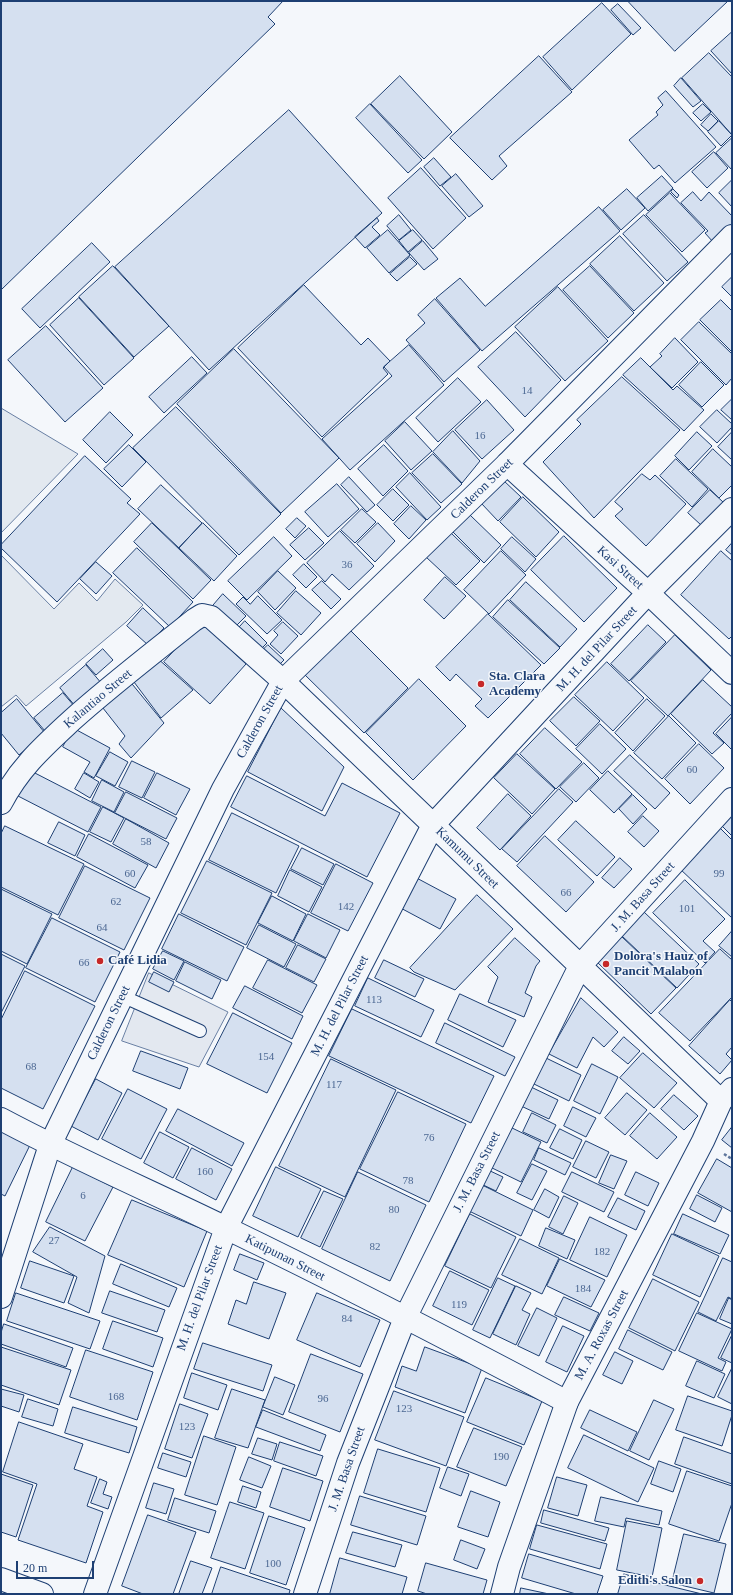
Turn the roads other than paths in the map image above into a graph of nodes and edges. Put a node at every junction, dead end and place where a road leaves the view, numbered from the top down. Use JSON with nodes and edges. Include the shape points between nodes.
{"nodes":[{"id":1,"x":732,"y":236,"type":"edge"},
{"id":2,"x":507,"y":464,"type":"junction"},
{"id":3,"x":732,"y":509,"type":"edge"},
{"id":4,"x":648,"y":593,"type":"junction"},
{"id":5,"x":211,"y":617,"type":"joint"},
{"id":6,"x":732,"y":673,"type":"edge"},
{"id":7,"x":282,"y":681,"type":"junction"},
{"id":8,"x":732,"y":799,"type":"edge"},
{"id":9,"x":1,"y":803,"type":"edge"},
{"id":10,"x":433,"y":825,"type":"junction"},
{"id":11,"x":580,"y":966,"type":"junction"},
{"id":12,"x":122,"y":996,"type":"junction"},
{"id":13,"x":200,"y":1031,"type":"dead end"},
{"id":14,"x":727,"y":1095,"type":"edge"},
{"id":15,"x":1,"y":1119,"type":"edge"},
{"id":16,"x":50,"y":1145,"type":"junction"},
{"id":17,"x":226,"y":1228,"type":"junction"},
{"id":18,"x":1,"y":1297,"type":"edge"},
{"id":19,"x":405,"y":1318,"type":"junction"},
{"id":20,"x":567,"y":1402,"type":"junction"},
{"id":21,"x":1,"y":1579,"type":"edge"},
{"id":22,"x":42,"y":1594,"type":"edge"},
{"id":23,"x":95,"y":1594,"type":"edge"},
{"id":24,"x":305,"y":1594,"type":"edge"},
{"id":25,"x":502,"y":1594,"type":"edge"}],
"edges":[{"from":1,"to":2,"type":"street","name":"Calderon Street"},
{"from":2,"to":4,"type":"street","name":"Kasi Street"},
{"from":2,"to":7,"type":"street","name":"Calderon Street"},
{"from":3,"to":4,"type":"street","name":"M. H. del Pilar Street"},
{"from":4,"to":6,"type":"street","name":"Kasi Street"},
{"from":4,"to":10,"type":"street","name":"M. H. del Pilar Street"},
{"from":5,"to":7,"type":"street","name":"Kamumu Street"},
{"from":5,"to":9,"type":"street","name":"Kalantiao Street","via":[[202,615],[194,620],[91,703],[35,754],[17,775]]},
{"from":7,"to":10,"type":"street","name":"Kamumu Street"},
{"from":7,"to":12,"type":"street","name":"Calderon Street","via":[[223,789]]},
{"from":8,"to":11,"type":"street","name":"J. M. Basa Street"},
{"from":10,"to":11,"type":"street","name":"Kamumu Street"},
{"from":10,"to":17,"type":"street","name":"M. H. del Pilar Street"},
{"from":11,"to":14,"type":"street","name":"Kamumu Street"},
{"from":11,"to":19,"type":"street","name":"J. M. Basa Street"},
{"from":12,"to":13,"type":"lane"},
{"from":12,"to":16,"type":"street","name":"Calderon Street"},
{"from":14,"to":20,"type":"street","name":"M. A. Roxas Street"},
{"from":15,"to":16,"type":"street","name":"Katipunan Street"},
{"from":16,"to":17,"type":"street","name":"Katipunan Street"},
{"from":16,"to":18,"type":"street","name":"Calderon Street"},
{"from":17,"to":19,"type":"street","name":"Katipunan Street"},
{"from":17,"to":23,"type":"street","name":"M. H. del Pilar Street"},
{"from":19,"to":20,"type":"street","name":"Katipunan Street"},
{"from":19,"to":24,"type":"street","name":"J. M. Basa Street","via":[[348,1463]]},
{"from":20,"to":25,"type":"street","name":"M. A. Roxas Street"},
{"from":21,"to":22,"type":"street"}]}
